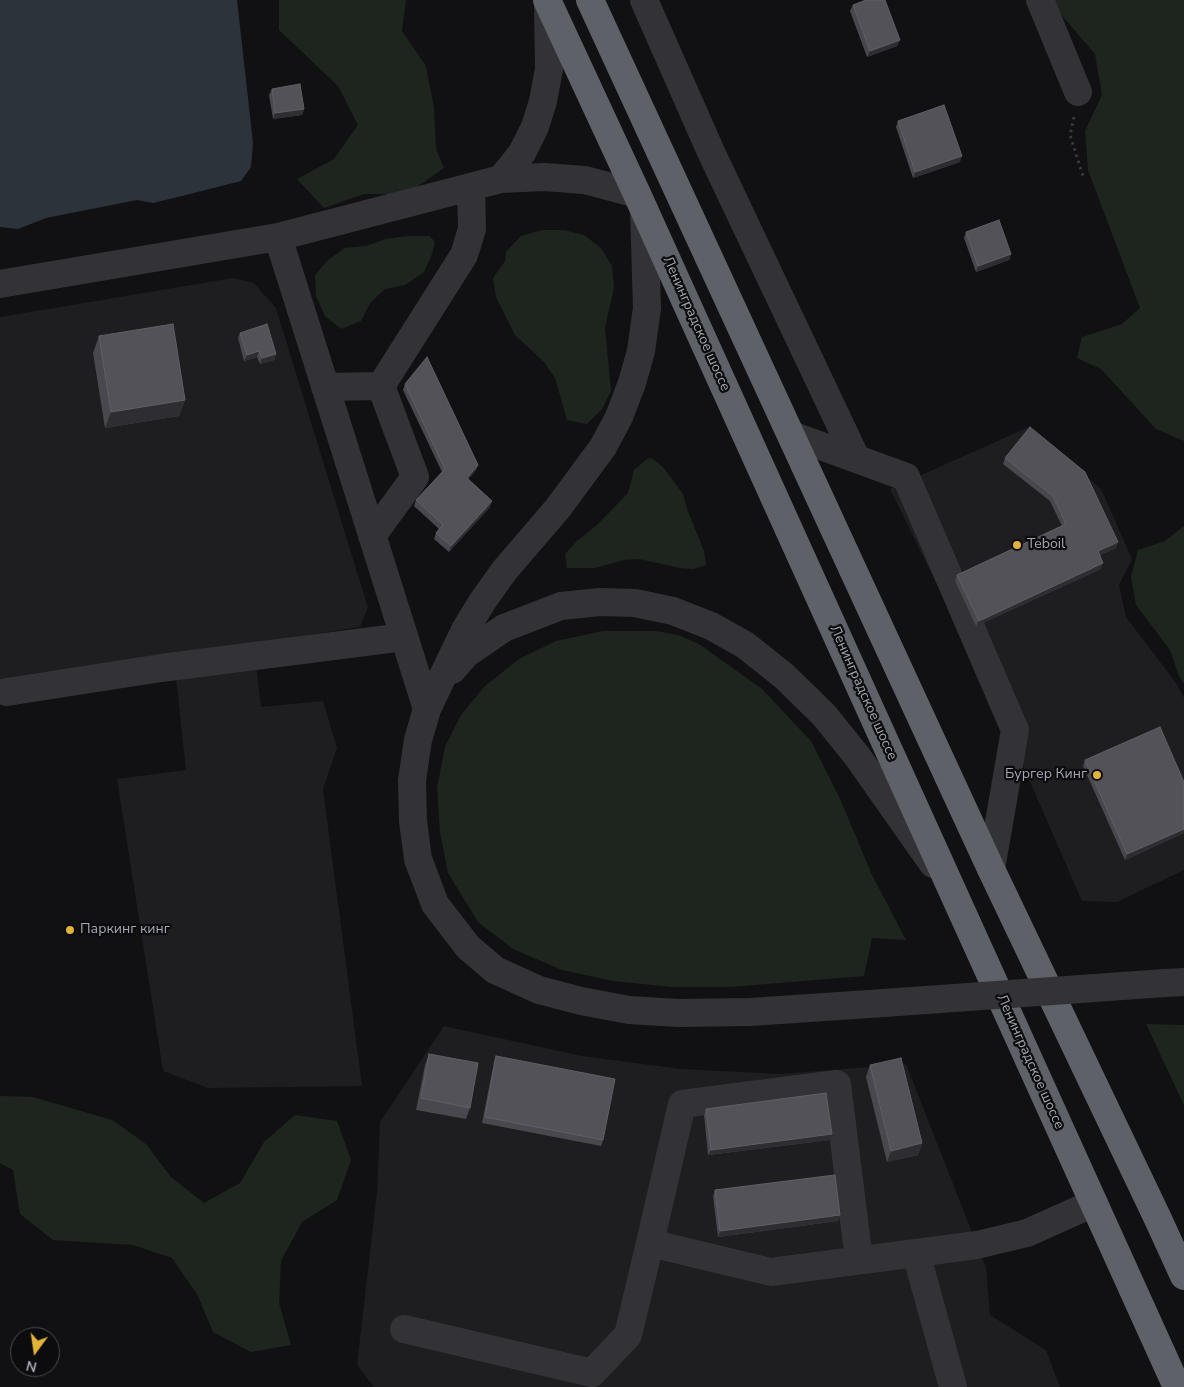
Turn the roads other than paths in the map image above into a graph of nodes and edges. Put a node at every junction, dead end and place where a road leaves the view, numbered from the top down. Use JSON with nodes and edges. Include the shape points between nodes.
{"nodes":[{"id":1,"x":590,"y":0,"type":"edge"},
{"id":2,"x":644,"y":0,"type":"edge"},
{"id":3,"x":1040,"y":0,"type":"edge"},
{"id":4,"x":548,"y":2,"type":"edge"},
{"id":5,"x":1078,"y":92,"type":"road end"},
{"id":6,"x":501,"y":179,"type":"junction"},
{"id":7,"x":471,"y":187,"type":"junction"},
{"id":8,"x":640,"y":201,"type":"junction"},
{"id":9,"x":278,"y":237,"type":"junction"},
{"id":10,"x":0,"y":284,"type":"edge"},
{"id":11,"x":381,"y":386,"type":"junction"},
{"id":12,"x":325,"y":387,"type":"junction"},
{"id":13,"x":791,"y":435,"type":"junction"},
{"id":14,"x":856,"y":458,"type":"junction"},
{"id":15,"x":372,"y":536,"type":"junction"},
{"id":16,"x":404,"y":637,"type":"junction"},
{"id":17,"x":439,"y":684,"type":"junction"},
{"id":18,"x":7,"y":692,"type":"dead end"},
{"id":19,"x":427,"y":709,"type":"junction"},
{"id":20,"x":991,"y":869,"type":"junction"},
{"id":21,"x":954,"y":895,"type":"junction"},
{"id":22,"x":1174,"y":982,"type":"edge"},
{"id":23,"x":1094,"y":1203,"type":"junction"},
{"id":24,"x":1158,"y":1219,"type":"junction"},
{"id":25,"x":650,"y":1243,"type":"junction"},
{"id":26,"x":916,"y":1253,"type":"junction"},
{"id":27,"x":860,"y":1260,"type":"junction"},
{"id":28,"x":1184,"y":1264,"type":"edge"},
{"id":29,"x":1184,"y":1276,"type":"edge"},
{"id":30,"x":404,"y":1329,"type":"dead end"},
{"id":31,"x":953,"y":1387,"type":"edge"},
{"id":32,"x":1177,"y":1387,"type":"edge"}],
"edges":[{"from":1,"to":13,"type":"highway"},
{"from":2,"to":14,"type":"street","via":[[711,152]]},
{"from":3,"to":5,"type":"street"},
{"from":4,"to":6,"type":"street","via":[[549,69],[543,101],[522,153]]},
{"from":4,"to":8,"type":"highway","name":"Ленинградское шоссе"},
{"from":6,"to":7,"type":"street"},
{"from":6,"to":8,"type":"street","via":[[544,177],[585,180]]},
{"from":7,"to":9,"type":"street"},
{"from":7,"to":11,"type":"street","via":[[472,229],[464,255]]},
{"from":8,"to":17,"type":"street","via":[[647,308],[641,351],[619,417],[603,448],[482,602]]},
{"from":8,"to":21,"type":"highway","name":"Ленинградское шоссе"},
{"from":9,"to":10,"type":"street"},
{"from":9,"to":12,"type":"street"},
{"from":11,"to":12,"type":"street"},
{"from":11,"to":15,"type":"street","via":[[415,477]]},
{"from":12,"to":15,"type":"street"},
{"from":13,"to":14,"type":"street"},
{"from":13,"to":20,"type":"highway"},
{"from":14,"to":20,"type":"street","via":[[906,477],[1015,730]]},
{"from":15,"to":16,"type":"street"},
{"from":16,"to":18,"type":"street","via":[[161,668]]},
{"from":16,"to":19,"type":"street"},
{"from":17,"to":19,"type":"street"},
{"from":17,"to":21,"type":"street","via":[[466,654],[504,628],[561,606],[635,603],[673,611],[711,626],[745,645],[784,676],[824,715],[857,756]]},
{"from":19,"to":22,"type":"street","bridge":true,"via":[[412,780],[413,821],[418,859],[435,904],[468,947],[496,970],[539,990],[581,1002],[629,1010],[678,1013],[750,1012]]},
{"from":20,"to":24,"type":"highway"},
{"from":21,"to":23,"type":"highway","name":"Ленинградское шоссе"},
{"from":23,"to":26,"type":"street","via":[[1027,1233],[977,1245]]},
{"from":23,"to":32,"type":"highway","name":"Ленинградское шоссе"},
{"from":24,"to":28,"type":"street"},
{"from":24,"to":29,"type":"highway"},
{"from":25,"to":27,"type":"street","via":[[771,1272]]},
{"from":25,"to":27,"type":"street","via":[[682,1104],[837,1084]]},
{"from":25,"to":30,"type":"street","via":[[628,1335],[592,1373]]},
{"from":26,"to":27,"type":"street"},
{"from":26,"to":31,"type":"street"}]}
